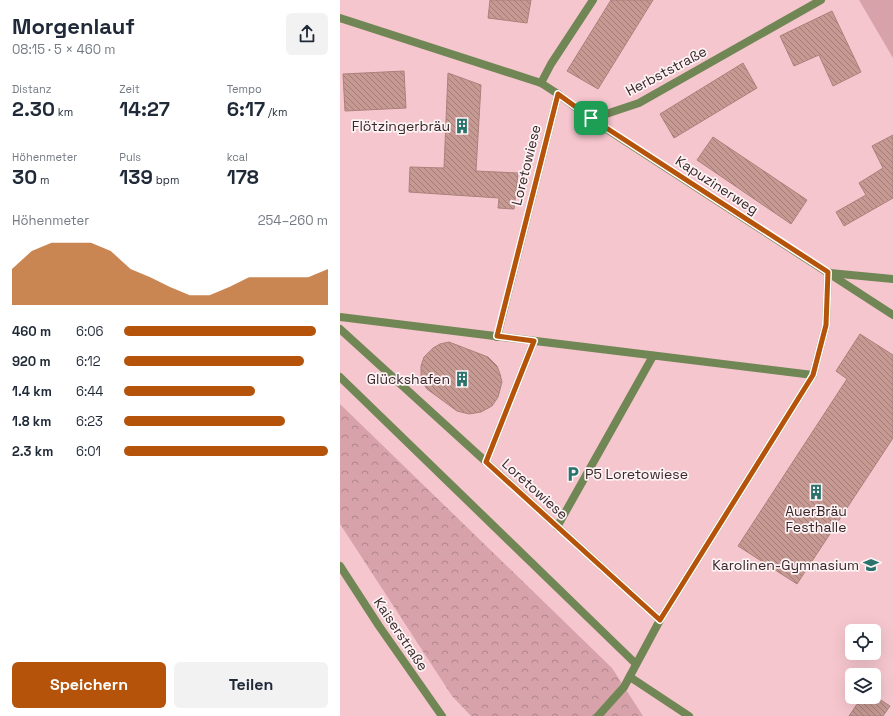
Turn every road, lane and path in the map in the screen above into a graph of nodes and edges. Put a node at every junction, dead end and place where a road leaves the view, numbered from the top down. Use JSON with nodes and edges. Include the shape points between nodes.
{"nodes":[{"id":1,"x":593,"y":0,"type":"edge"},
{"id":2,"x":821,"y":0,"type":"edge"},
{"id":3,"x":340,"y":18,"type":"edge"},
{"id":4,"x":541,"y":83,"type":"junction"},
{"id":5,"x":558,"y":94,"type":"junction"},
{"id":6,"x":591,"y":118,"type":"junction"},
{"id":7,"x":828,"y":272,"type":"junction"},
{"id":8,"x":893,"y":279,"type":"edge"},
{"id":9,"x":893,"y":316,"type":"edge"},
{"id":10,"x":340,"y":317,"type":"edge"},
{"id":11,"x":340,"y":329,"type":"edge"},
{"id":12,"x":497,"y":336,"type":"junction"},
{"id":13,"x":534,"y":341,"type":"junction"},
{"id":14,"x":653,"y":356,"type":"junction"},
{"id":15,"x":813,"y":375,"type":"junction"},
{"id":16,"x":340,"y":377,"type":"edge"},
{"id":17,"x":486,"y":462,"type":"junction"},
{"id":18,"x":557,"y":527,"type":"junction"},
{"id":19,"x":340,"y":566,"type":"edge"},
{"id":20,"x":660,"y":620,"type":"junction"},
{"id":21,"x":636,"y":664,"type":"junction"},
{"id":22,"x":630,"y":677,"type":"junction"},
{"id":23,"x":442,"y":716,"type":"edge"},
{"id":24,"x":598,"y":716,"type":"edge"},
{"id":25,"x":690,"y":716,"type":"edge"}],
"edges":[{"from":1,"to":4,"type":"street"},
{"from":2,"to":6,"type":"street","name":"Herbststraße","via":[[639,103]]},
{"from":3,"to":4,"type":"street"},
{"from":4,"to":5,"type":"street"},
{"from":5,"to":6,"type":"street"},
{"from":5,"to":12,"type":"street","name":"Loretowiese"},
{"from":6,"to":7,"type":"street","name":"Kapuzinerweg"},
{"from":7,"to":8,"type":"street","name":"Kapuzinerweg"},
{"from":7,"to":9,"type":"street","name":"Kapuzinerweg"},
{"from":7,"to":15,"type":"street","via":[[826,325]]},
{"from":10,"to":12,"type":"street"},
{"from":11,"to":17,"type":"street","name":"Loretowiese"},
{"from":12,"to":13,"type":"street"},
{"from":13,"to":14,"type":"street"},
{"from":13,"to":17,"type":"street"},
{"from":14,"to":15,"type":"street"},
{"from":14,"to":18,"type":"street"},
{"from":15,"to":20,"type":"street"},
{"from":16,"to":21,"type":"street"},
{"from":17,"to":18,"type":"street","name":"Loretowiese"},
{"from":18,"to":20,"type":"street","name":"Loretowiese"},
{"from":19,"to":23,"type":"street","name":"Kaiserstraße"},
{"from":20,"to":21,"type":"street"},
{"from":21,"to":22,"type":"street"},
{"from":22,"to":24,"type":"street"},
{"from":22,"to":25,"type":"street"}]}
